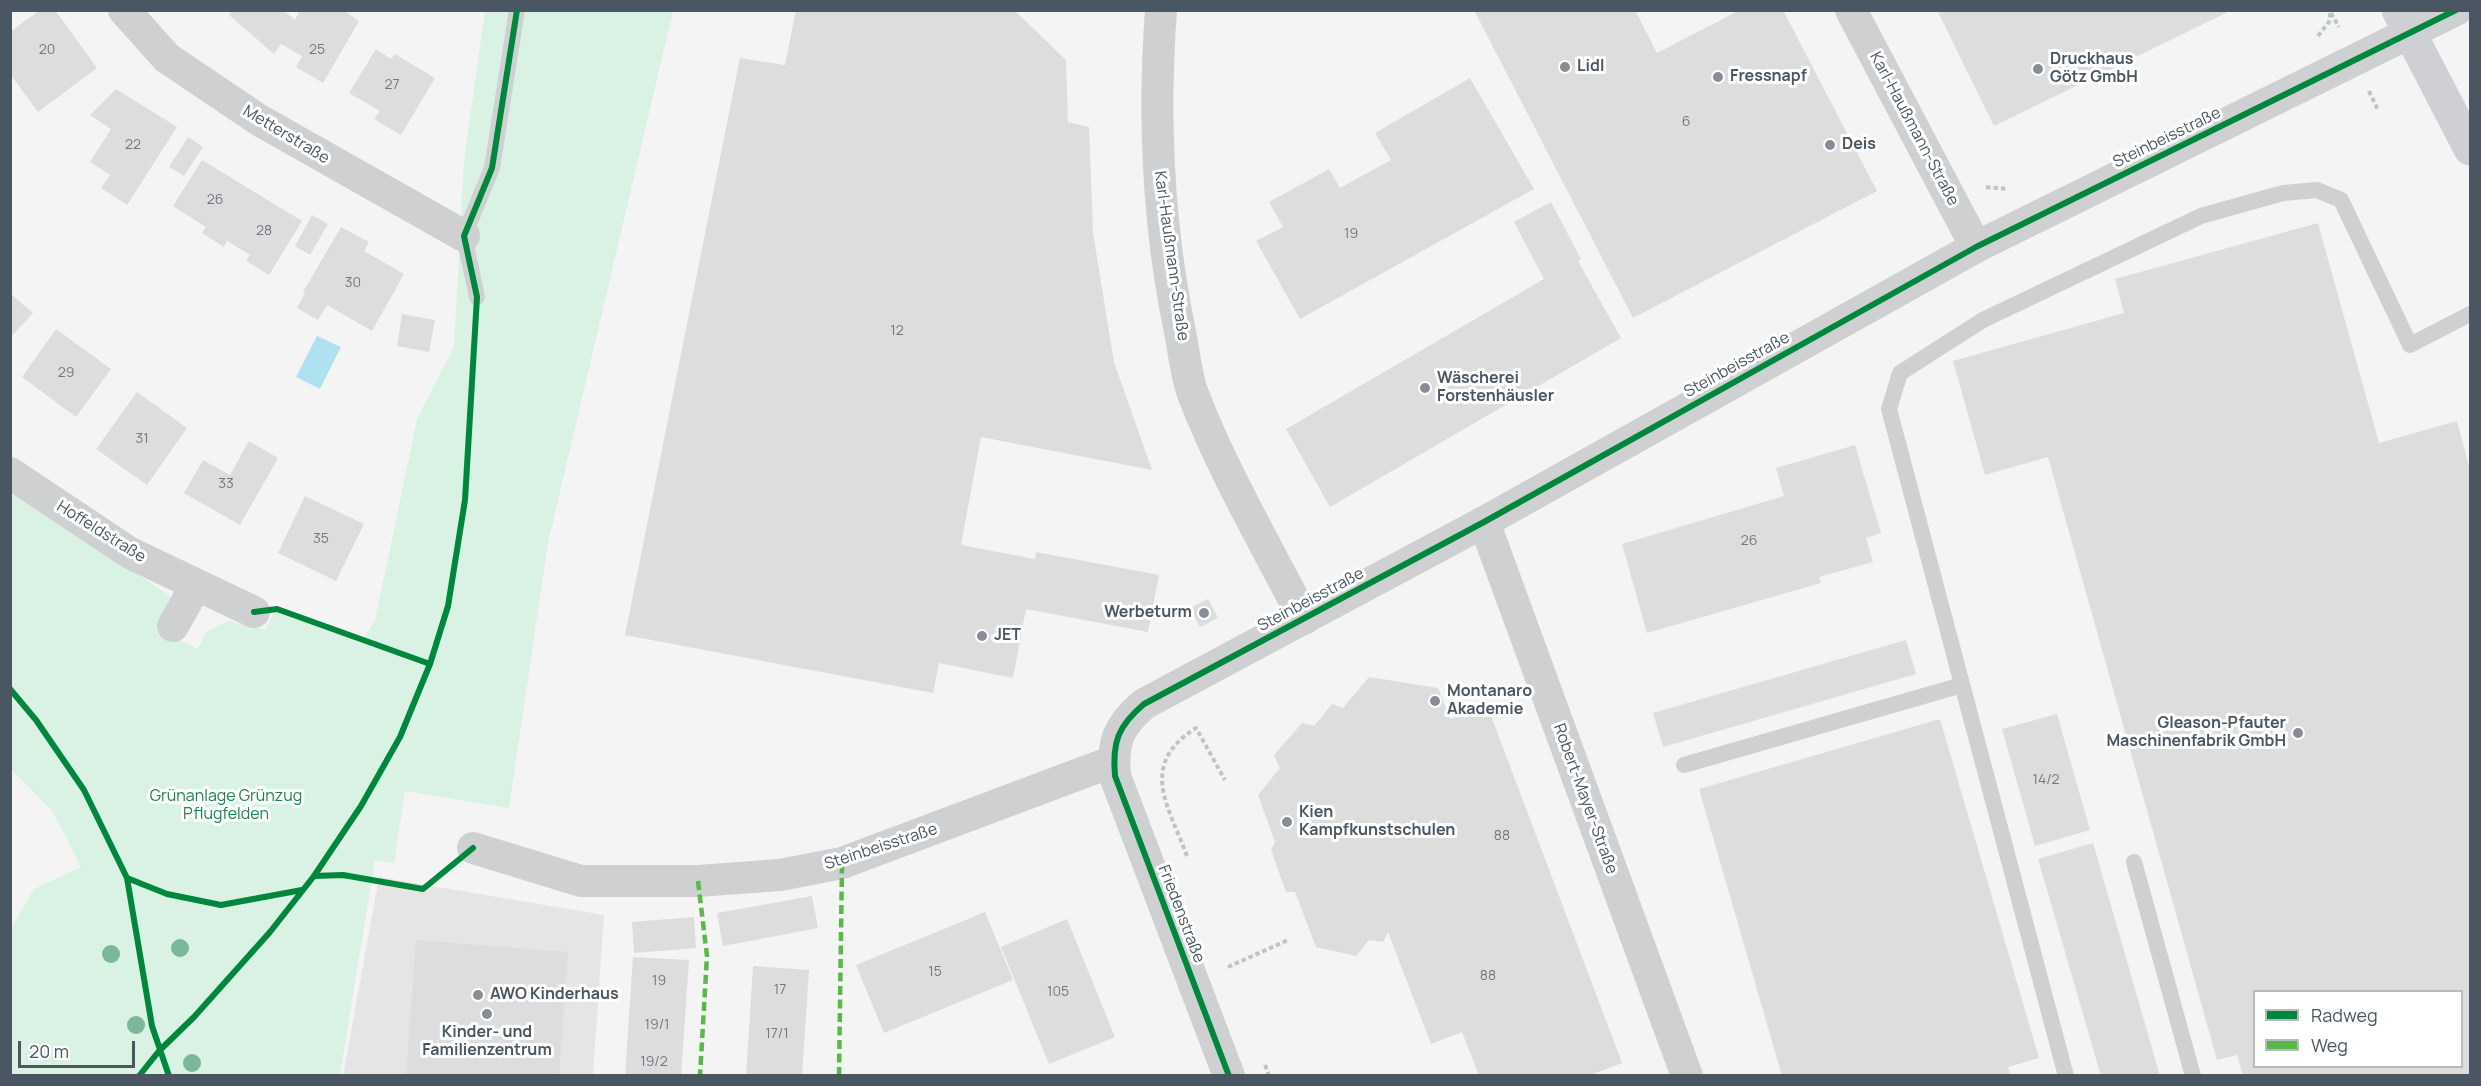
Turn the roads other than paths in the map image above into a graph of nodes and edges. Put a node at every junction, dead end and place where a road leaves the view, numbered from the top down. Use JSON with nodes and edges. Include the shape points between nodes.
{"nodes":[{"id":1,"x":124,"y":10,"type":"edge"},
{"id":2,"x":517,"y":10,"type":"edge"},
{"id":3,"x":1161,"y":10,"type":"edge"},
{"id":4,"x":1851,"y":10,"type":"edge"},
{"id":5,"x":2456,"y":10,"type":"edge"},
{"id":6,"x":2404,"y":22,"type":"edge"},
{"id":7,"x":2470,"y":149,"type":"edge"},
{"id":8,"x":464,"y":236,"type":"junction"},
{"id":9,"x":1976,"y":247,"type":"junction"},
{"id":10,"x":477,"y":297,"type":"dead end"},
{"id":11,"x":2470,"y":315,"type":"edge"},
{"id":12,"x":10,"y":472,"type":"edge"},
{"id":13,"x":1484,"y":522,"type":"junction"},
{"id":14,"x":196,"y":585,"type":"junction"},
{"id":15,"x":254,"y":612,"type":"dead end"},
{"id":16,"x":1304,"y":619,"type":"junction"},
{"id":17,"x":173,"y":626,"type":"dead end"},
{"id":18,"x":1962,"y":685,"type":"junction"},
{"id":19,"x":1114,"y":761,"type":"junction"},
{"id":20,"x":1684,"y":765,"type":"dead end"},
{"id":21,"x":473,"y":848,"type":"dead end"},
{"id":22,"x":2134,"y":862,"type":"dead end"},
{"id":23,"x":1229,"y":1076,"type":"edge"},
{"id":24,"x":1687,"y":1076,"type":"edge"},
{"id":25,"x":2066,"y":1076,"type":"edge"},
{"id":26,"x":2193,"y":1076,"type":"edge"}],
"edges":[{"from":1,"to":8,"type":"street","name":"Metterstraße","via":[[167,58],[259,120]]},
{"from":2,"to":8,"type":"lane","via":[[492,168]]},
{"from":3,"to":16,"type":"street","name":"Karl-Haußmann-Straße","via":[[1156,81],[1160,194],[1174,301],[1192,392]]},
{"from":4,"to":9,"type":"street","name":"Karl-Haußmann-Straße"},
{"from":5,"to":6,"type":"street","name":"Steinbeisstraße"},
{"from":6,"to":7,"type":"main road"},
{"from":6,"to":9,"type":"street","name":"Steinbeisstraße"},
{"from":8,"to":10,"type":"lane"},
{"from":9,"to":13,"type":"street","name":"Steinbeisstraße"},
{"from":11,"to":18,"type":"lane","via":[[2410,345],[2341,200],[2317,190],[2283,193],[2201,216],[1983,320],[1900,373],[1889,409]]},
{"from":12,"to":14,"type":"street","name":"Hoffeldstraße","via":[[130,553]]},
{"from":13,"to":16,"type":"street","name":"Steinbeisstraße"},
{"from":13,"to":24,"type":"street","name":"Robert-Mayer-Straße"},
{"from":14,"to":15,"type":"street","name":"Hoffeldstraße"},
{"from":14,"to":17,"type":"street"},
{"from":16,"to":19,"type":"street","name":"Steinbeisstraße","via":[[1144,704],[1125,721],[1116,741]]},
{"from":18,"to":20,"type":"lane"},
{"from":18,"to":25,"type":"lane"},
{"from":19,"to":21,"type":"street","name":"Steinbeisstraße","via":[[842,863],[780,875],[698,881],[581,881]]},
{"from":19,"to":23,"type":"street","name":"Friedenstraße","via":[[1115,776]]},
{"from":22,"to":26,"type":"lane"}]}
